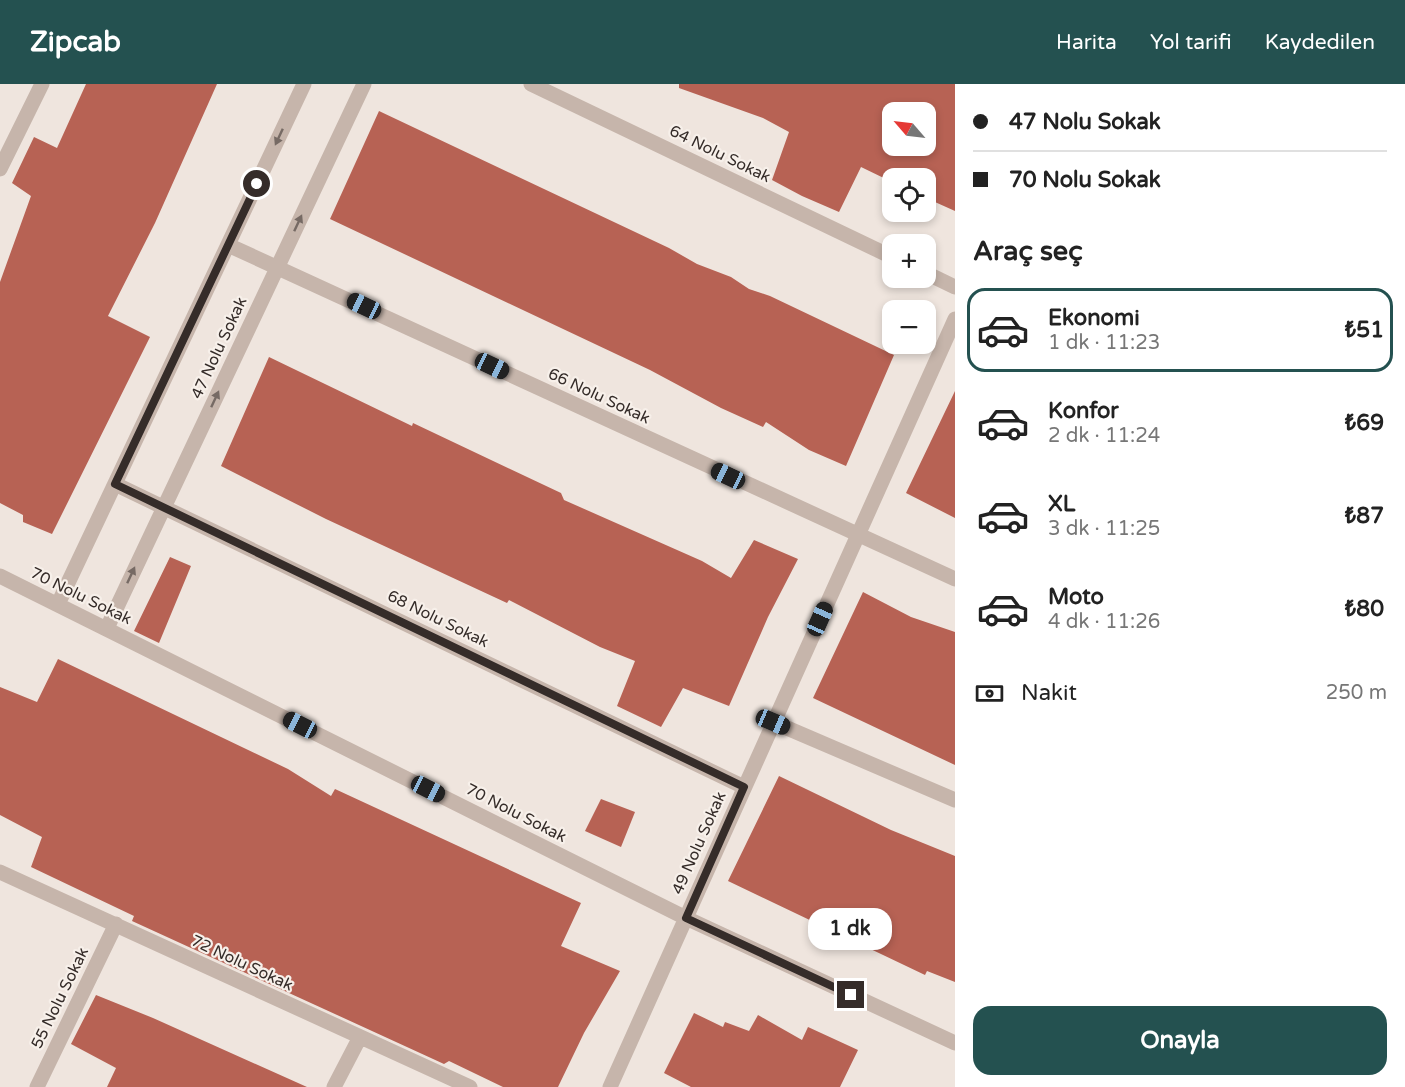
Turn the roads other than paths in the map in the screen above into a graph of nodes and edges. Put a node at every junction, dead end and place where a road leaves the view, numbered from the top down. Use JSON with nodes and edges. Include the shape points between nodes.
{"nodes":[{"id":1,"x":42,"y":84,"type":"edge"},
{"id":2,"x":304,"y":84,"type":"edge"},
{"id":3,"x":364,"y":84,"type":"edge"},
{"id":4,"x":531,"y":84,"type":"edge"},
{"id":5,"x":0,"y":170,"type":"edge"},
{"id":6,"x":228,"y":245,"type":"junction"},
{"id":7,"x":882,"y":252,"type":"edge"},
{"id":8,"x":278,"y":266,"type":"junction"},
{"id":9,"x":936,"y":278,"type":"edge"},
{"id":10,"x":955,"y":287,"type":"edge"},
{"id":11,"x":955,"y":319,"type":"edge"},
{"id":12,"x":115,"y":484,"type":"junction"},
{"id":13,"x":163,"y":507,"type":"junction"},
{"id":14,"x":857,"y":536,"type":"junction"},
{"id":15,"x":0,"y":576,"type":"edge"},
{"id":16,"x":955,"y":579,"type":"edge"},
{"id":17,"x":58,"y":604,"type":"junction"},
{"id":18,"x":107,"y":628,"type":"junction"},
{"id":19,"x":773,"y":722,"type":"junction"},
{"id":20,"x":744,"y":787,"type":"junction"},
{"id":21,"x":955,"y":800,"type":"edge"},
{"id":22,"x":0,"y":872,"type":"edge"},
{"id":23,"x":686,"y":918,"type":"junction"},
{"id":24,"x":116,"y":924,"type":"junction"},
{"id":25,"x":360,"y":1037,"type":"junction"},
{"id":26,"x":955,"y":1042,"type":"edge"},
{"id":27,"x":37,"y":1087,"type":"edge"},
{"id":28,"x":334,"y":1087,"type":"edge"},
{"id":29,"x":470,"y":1087,"type":"edge"},
{"id":30,"x":610,"y":1087,"type":"edge"}],
"edges":[{"from":1,"to":5,"type":"street"},
{"from":2,"to":6,"type":"street","one_way":true},
{"from":8,"to":3,"type":"street","name":"47 Nolu Sokak","one_way":true},
{"from":4,"to":7,"type":"street","name":"64 Nolu Sokak"},
{"from":6,"to":8,"type":"street","name":"66 Nolu Sokak"},
{"from":6,"to":12,"type":"street"},
{"from":13,"to":8,"type":"street","name":"47 Nolu Sokak","one_way":true},
{"from":8,"to":14,"type":"street","name":"66 Nolu Sokak"},
{"from":9,"to":10,"type":"street"},
{"from":11,"to":14,"type":"street","name":"49 Nolu Sokak"},
{"from":12,"to":13,"type":"street","name":"68 Nolu Sokak"},
{"from":12,"to":17,"type":"street"},
{"from":18,"to":13,"type":"street","name":"47 Nolu Sokak","one_way":true},
{"from":13,"to":20,"type":"street","name":"68 Nolu Sokak"},
{"from":14,"to":16,"type":"street","name":"66 Nolu Sokak"},
{"from":14,"to":19,"type":"street","name":"49 Nolu Sokak"},
{"from":15,"to":17,"type":"street","name":"70 Nolu Sokak"},
{"from":17,"to":18,"type":"street","name":"70 Nolu Sokak"},
{"from":18,"to":23,"type":"street","name":"70 Nolu Sokak"},
{"from":19,"to":20,"type":"street","name":"49 Nolu Sokak"},
{"from":19,"to":21,"type":"street"},
{"from":20,"to":23,"type":"street","name":"49 Nolu Sokak"},
{"from":22,"to":24,"type":"street","name":"72 Nolu Sokak"},
{"from":23,"to":26,"type":"street","name":"70 Nolu Sokak"},
{"from":23,"to":30,"type":"street","name":"49 Nolu Sokak"},
{"from":24,"to":25,"type":"street","name":"72 Nolu Sokak"},
{"from":24,"to":27,"type":"street","name":"55 Nolu Sokak"},
{"from":25,"to":28,"type":"street"},
{"from":25,"to":29,"type":"street","name":"72 Nolu Sokak"}]}
